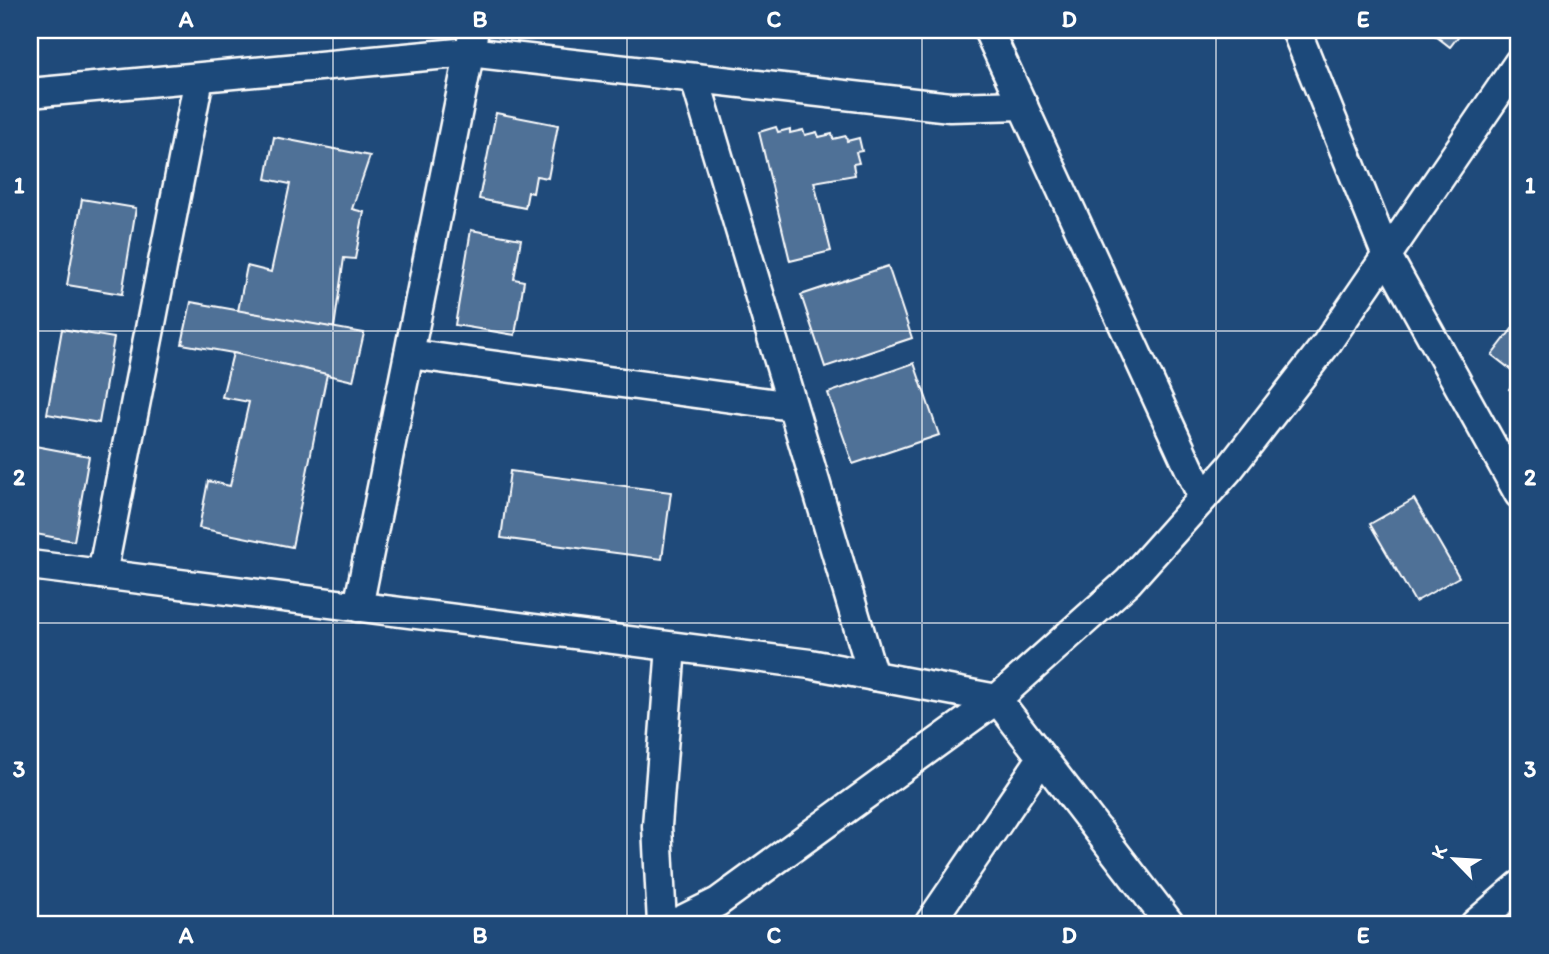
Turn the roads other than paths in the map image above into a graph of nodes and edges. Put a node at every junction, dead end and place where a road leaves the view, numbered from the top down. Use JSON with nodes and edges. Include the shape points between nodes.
{"nodes":[{"id":1,"x":988,"y":30,"type":"edge"},
{"id":2,"x":1296,"y":30,"type":"edge"},
{"id":3,"x":471,"y":41,"type":"edge"},
{"id":4,"x":1519,"y":62,"type":"edge"},
{"id":5,"x":199,"y":78,"type":"junction"},
{"id":6,"x":695,"y":79,"type":"junction"},
{"id":7,"x":30,"y":93,"type":"edge"},
{"id":8,"x":1023,"y":105,"type":"junction"},
{"id":9,"x":1387,"y":256,"type":"junction"},
{"id":10,"x":409,"y":354,"type":"junction"},
{"id":11,"x":792,"y":406,"type":"junction"},
{"id":12,"x":1516,"y":477,"type":"edge"},
{"id":13,"x":1203,"y":498,"type":"junction"},
{"id":14,"x":30,"y":565,"type":"edge"},
{"id":15,"x":102,"y":575,"type":"junction"},
{"id":16,"x":358,"y":607,"type":"junction"},
{"id":17,"x":671,"y":647,"type":"junction"},
{"id":18,"x":873,"y":676,"type":"junction"},
{"id":19,"x":997,"y":699,"type":"junction"},
{"id":20,"x":1042,"y":758,"type":"junction"},
{"id":21,"x":1519,"y":886,"type":"edge"},
{"id":22,"x":662,"y":924,"type":"edge"},
{"id":23,"x":674,"y":924,"type":"edge"},
{"id":24,"x":929,"y":924,"type":"edge"},
{"id":25,"x":1170,"y":924,"type":"edge"},
{"id":26,"x":1475,"y":924,"type":"edge"}],
"edges":[{"from":1,"to":8,"type":"street"},
{"from":2,"to":9,"type":"street"},
{"from":3,"to":5,"type":"street"},
{"from":3,"to":6,"type":"street"},
{"from":3,"to":10,"type":"street"},
{"from":4,"to":9,"type":"street"},
{"from":5,"to":7,"type":"street"},
{"from":5,"to":15,"type":"street"},
{"from":6,"to":8,"type":"street","via":[[950,107]]},
{"from":6,"to":11,"type":"street"},
{"from":8,"to":13,"type":"street"},
{"from":9,"to":12,"type":"street"},
{"from":9,"to":13,"type":"street","via":[[1327,343]]},
{"from":10,"to":11,"type":"street"},
{"from":10,"to":16,"type":"street"},
{"from":11,"to":18,"type":"street"},
{"from":13,"to":19,"type":"street","via":[[1128,582]]},
{"from":14,"to":15,"type":"street"},
{"from":15,"to":16,"type":"street"},
{"from":16,"to":17,"type":"street"},
{"from":17,"to":18,"type":"street"},
{"from":17,"to":22,"type":"street","via":[[657,826]]},
{"from":18,"to":19,"type":"street"},
{"from":19,"to":20,"type":"street"},
{"from":19,"to":23,"type":"street","via":[[718,902]]},
{"from":20,"to":24,"type":"street"},
{"from":20,"to":25,"type":"street"},
{"from":21,"to":26,"type":"street"}]}
